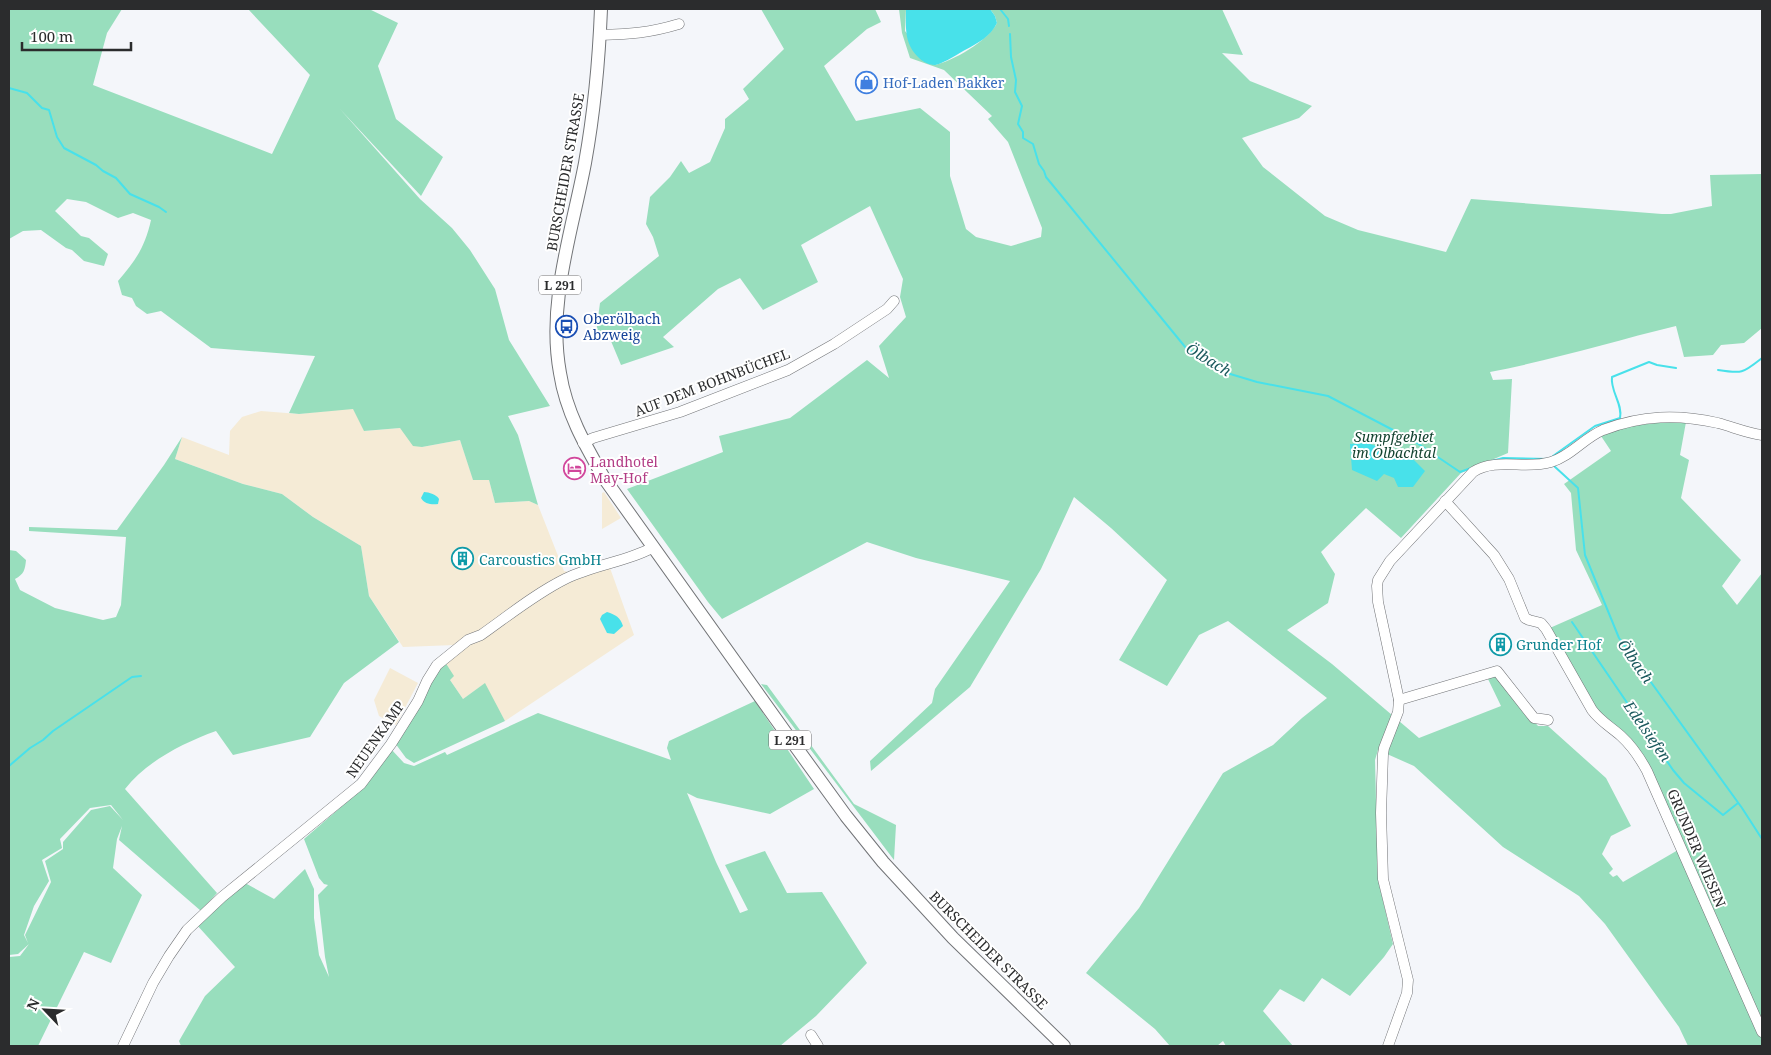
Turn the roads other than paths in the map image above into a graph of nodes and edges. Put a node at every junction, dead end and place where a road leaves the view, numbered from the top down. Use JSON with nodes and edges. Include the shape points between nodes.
{"nodes":[{"id":1,"x":601,"y":9,"type":"edge"},
{"id":2,"x":679,"y":24,"type":"dead end"},
{"id":3,"x":600,"y":35,"type":"junction"},
{"id":4,"x":894,"y":301,"type":"dead end"},
{"id":5,"x":1762,"y":435,"type":"edge"},
{"id":6,"x":583,"y":443,"type":"junction"},
{"id":7,"x":1445,"y":501,"type":"junction"},
{"id":8,"x":652,"y":548,"type":"junction"},
{"id":9,"x":1399,"y":700,"type":"junction"},
{"id":10,"x":1548,"y":720,"type":"dead end"},
{"id":11,"x":1762,"y":1032,"type":"edge"},
{"id":12,"x":810,"y":1035,"type":"dead end"},
{"id":13,"x":123,"y":1046,"type":"edge"},
{"id":14,"x":818,"y":1046,"type":"edge"},
{"id":15,"x":1064,"y":1046,"type":"edge"},
{"id":16,"x":1388,"y":1046,"type":"edge"}],
"edges":[{"from":1,"to":3,"type":"main road","name":"BURSCHEIDER STRASSE","number":"L 291"},
{"from":2,"to":3,"type":"street","via":[[636,34]]},
{"from":3,"to":6,"type":"main road","name":"BURSCHEIDER STRASSE","number":"L 291","via":[[589,139],[562,272],[557,326],[563,386]]},
{"from":4,"to":6,"type":"street","name":"AUF DEM BOHNBÜCHEL","via":[[834,344],[788,370],[680,412]]},
{"from":5,"to":7,"type":"street","via":[[1690,418],[1653,417],[1599,432],[1550,462],[1478,468]]},
{"from":6,"to":8,"type":"main road","name":"BURSCHEIDER STRASSE","number":"L 291"},
{"from":7,"to":9,"type":"street","via":[[1390,561],[1377,586]]},
{"from":7,"to":11,"type":"street","name":"GRUNDER WIESEN","via":[[1494,555],[1509,579],[1524,618],[1541,623],[1546,629],[1592,710],[1631,746],[1647,771]]},
{"from":8,"to":13,"type":"street","name":"NEUENKAMP","via":[[564,579],[481,635],[468,640],[437,665],[391,744],[362,784],[222,896],[188,930],[153,983]]},
{"from":8,"to":15,"type":"main road","name":"BURSCHEIDER STRASSE","number":"L 291","via":[[846,816],[893,874],[953,938]]},
{"from":9,"to":10,"type":"street","via":[[1497,671],[1534,718]]},
{"from":9,"to":16,"type":"street","via":[[1398,712],[1384,748],[1381,813],[1383,879],[1408,980],[1407,993]]},
{"from":12,"to":14,"type":"street"}]}
